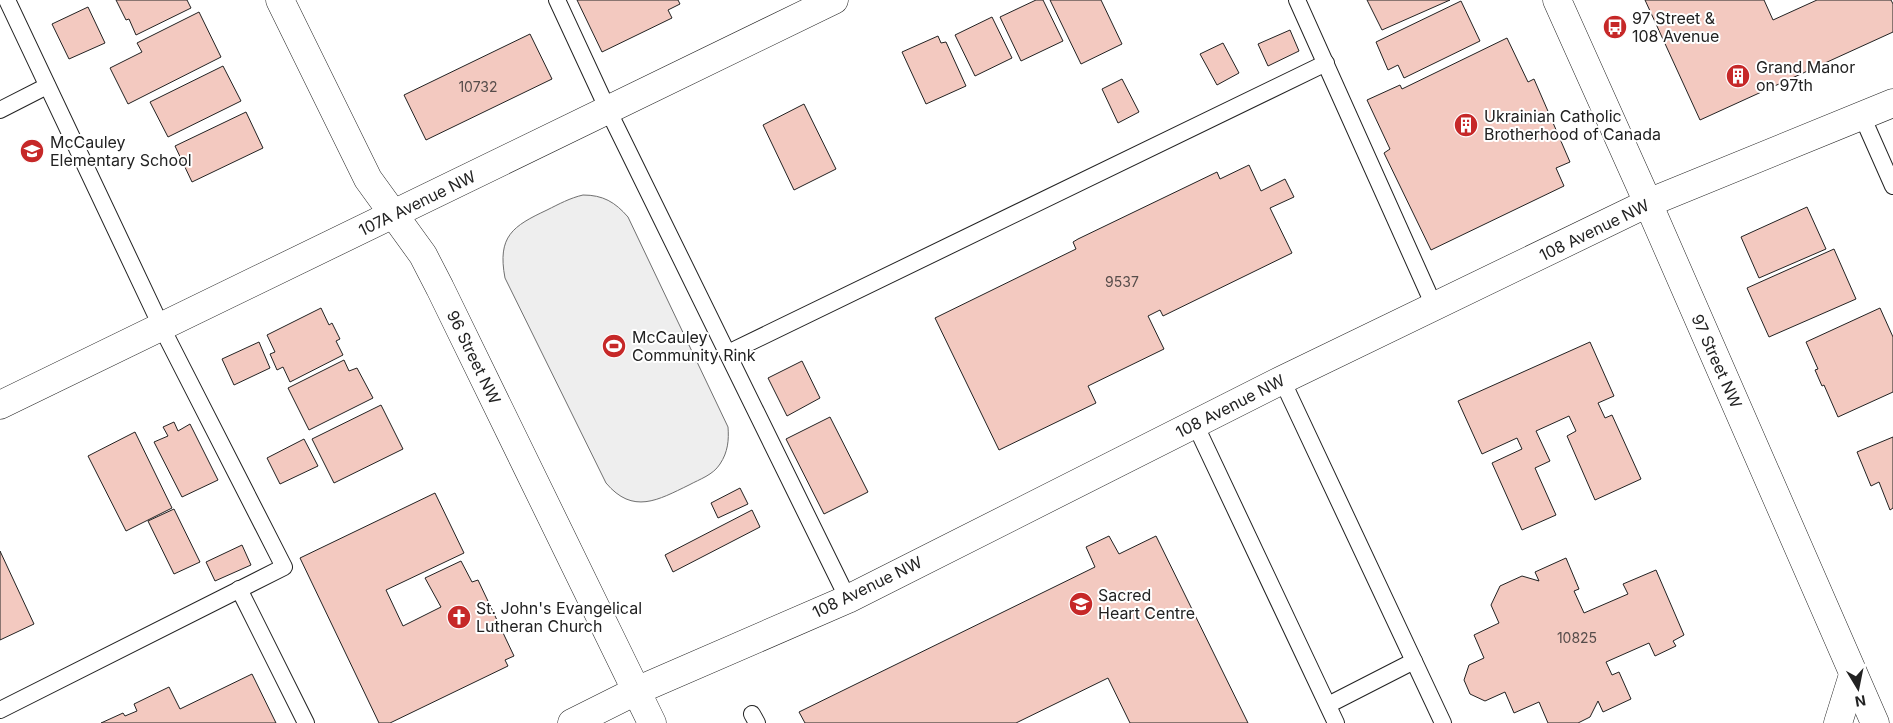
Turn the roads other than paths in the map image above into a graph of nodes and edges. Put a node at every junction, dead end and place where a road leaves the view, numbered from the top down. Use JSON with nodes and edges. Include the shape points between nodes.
{"nodes":[{"id":1,"x":7,"y":0,"type":"edge"},
{"id":2,"x":280,"y":0,"type":"edge"},
{"id":3,"x":557,"y":0,"type":"edge"},
{"id":4,"x":834,"y":0,"type":"edge"},
{"id":5,"x":1297,"y":0,"type":"edge"},
{"id":6,"x":1557,"y":0,"type":"edge"},
{"id":7,"x":1326,"y":63,"type":"junction"},
{"id":8,"x":47,"y":86,"type":"junction"},
{"id":9,"x":1893,"y":103,"type":"edge"},
{"id":10,"x":0,"y":110,"type":"edge"},
{"id":11,"x":608,"y":110,"type":"junction"},
{"id":12,"x":1862,"y":116,"type":"junction"},
{"id":13,"x":1893,"y":186,"type":"edge"},
{"id":14,"x":1648,"y":203,"type":"junction"},
{"id":15,"x":392,"y":216,"type":"junction"},
{"id":16,"x":1435,"y":308,"type":"junction"},
{"id":17,"x":162,"y":328,"type":"junction"},
{"id":18,"x":728,"y":353,"type":"junction"},
{"id":19,"x":1282,"y":380,"type":"junction"},
{"id":20,"x":0,"y":406,"type":"edge"},
{"id":21,"x":1195,"y":424,"type":"junction"},
{"id":22,"x":239,"y":589,"type":"junction"},
{"id":23,"x":848,"y":599,"type":"junction"},
{"id":24,"x":1414,"y":661,"type":"junction"},
{"id":25,"x":1854,"y":675,"type":"junction"},
{"id":26,"x":636,"y":691,"type":"junction"},
{"id":27,"x":1328,"y":705,"type":"junction"},
{"id":28,"x":0,"y":710,"type":"edge"},
{"id":29,"x":306,"y":723,"type":"edge"},
{"id":30,"x":572,"y":723,"type":"edge"},
{"id":31,"x":652,"y":723,"type":"edge"},
{"id":32,"x":1336,"y":723,"type":"edge"},
{"id":33,"x":1443,"y":723,"type":"edge"},
{"id":34,"x":1838,"y":723,"type":"edge"},
{"id":35,"x":1875,"y":723,"type":"edge"}],
"edges":[{"from":1,"to":8,"type":"lane"},
{"from":2,"to":15,"type":"street","name":"96 Street NW","via":[[368,179]]},
{"from":3,"to":11,"type":"lane"},
{"from":4,"to":11,"type":"street","name":"107A Avenue NW"},
{"from":5,"to":7,"type":"lane"},
{"from":6,"to":14,"type":"street","name":"97 Street NW"},
{"from":7,"to":16,"type":"lane"},
{"from":7,"to":18,"type":"lane"},
{"from":8,"to":10,"type":"lane"},
{"from":8,"to":17,"type":"lane"},
{"from":9,"to":12,"type":"street","name":"108 Avenue NW"},
{"from":11,"to":15,"type":"street","name":"107A Avenue NW"},
{"from":11,"to":18,"type":"lane"},
{"from":12,"to":13,"type":"lane"},
{"from":12,"to":14,"type":"street","name":"108 Avenue NW"},
{"from":14,"to":16,"type":"street","name":"108 Avenue NW"},
{"from":14,"to":25,"type":"street","name":"97 Street NW"},
{"from":15,"to":17,"type":"street","name":"107A Avenue NW"},
{"from":15,"to":26,"type":"street","name":"96 Street NW","via":[[423,255],[440,288]]},
{"from":16,"to":19,"type":"street","name":"108 Avenue NW"},
{"from":17,"to":20,"type":"street","name":"107A Avenue NW"},
{"from":17,"to":22,"type":"lane","via":[[284,567]]},
{"from":18,"to":23,"type":"lane"},
{"from":19,"to":21,"type":"street","name":"108 Avenue NW"},
{"from":19,"to":24,"type":"lane"},
{"from":21,"to":23,"type":"street","name":"108 Avenue NW"},
{"from":21,"to":27,"type":"lane"},
{"from":22,"to":28,"type":"lane"},
{"from":22,"to":29,"type":"lane"},
{"from":23,"to":26,"type":"street","name":"108 Avenue NW"},
{"from":24,"to":27,"type":"lane"},
{"from":24,"to":33,"type":"lane"},
{"from":25,"to":34,"type":"street"},
{"from":25,"to":35,"type":"street","name":"97 Street NW"},
{"from":26,"to":30,"type":"street","name":"108 Avenue NW"},
{"from":26,"to":31,"type":"street","name":"96 Street NW"},
{"from":27,"to":32,"type":"lane"}]}
